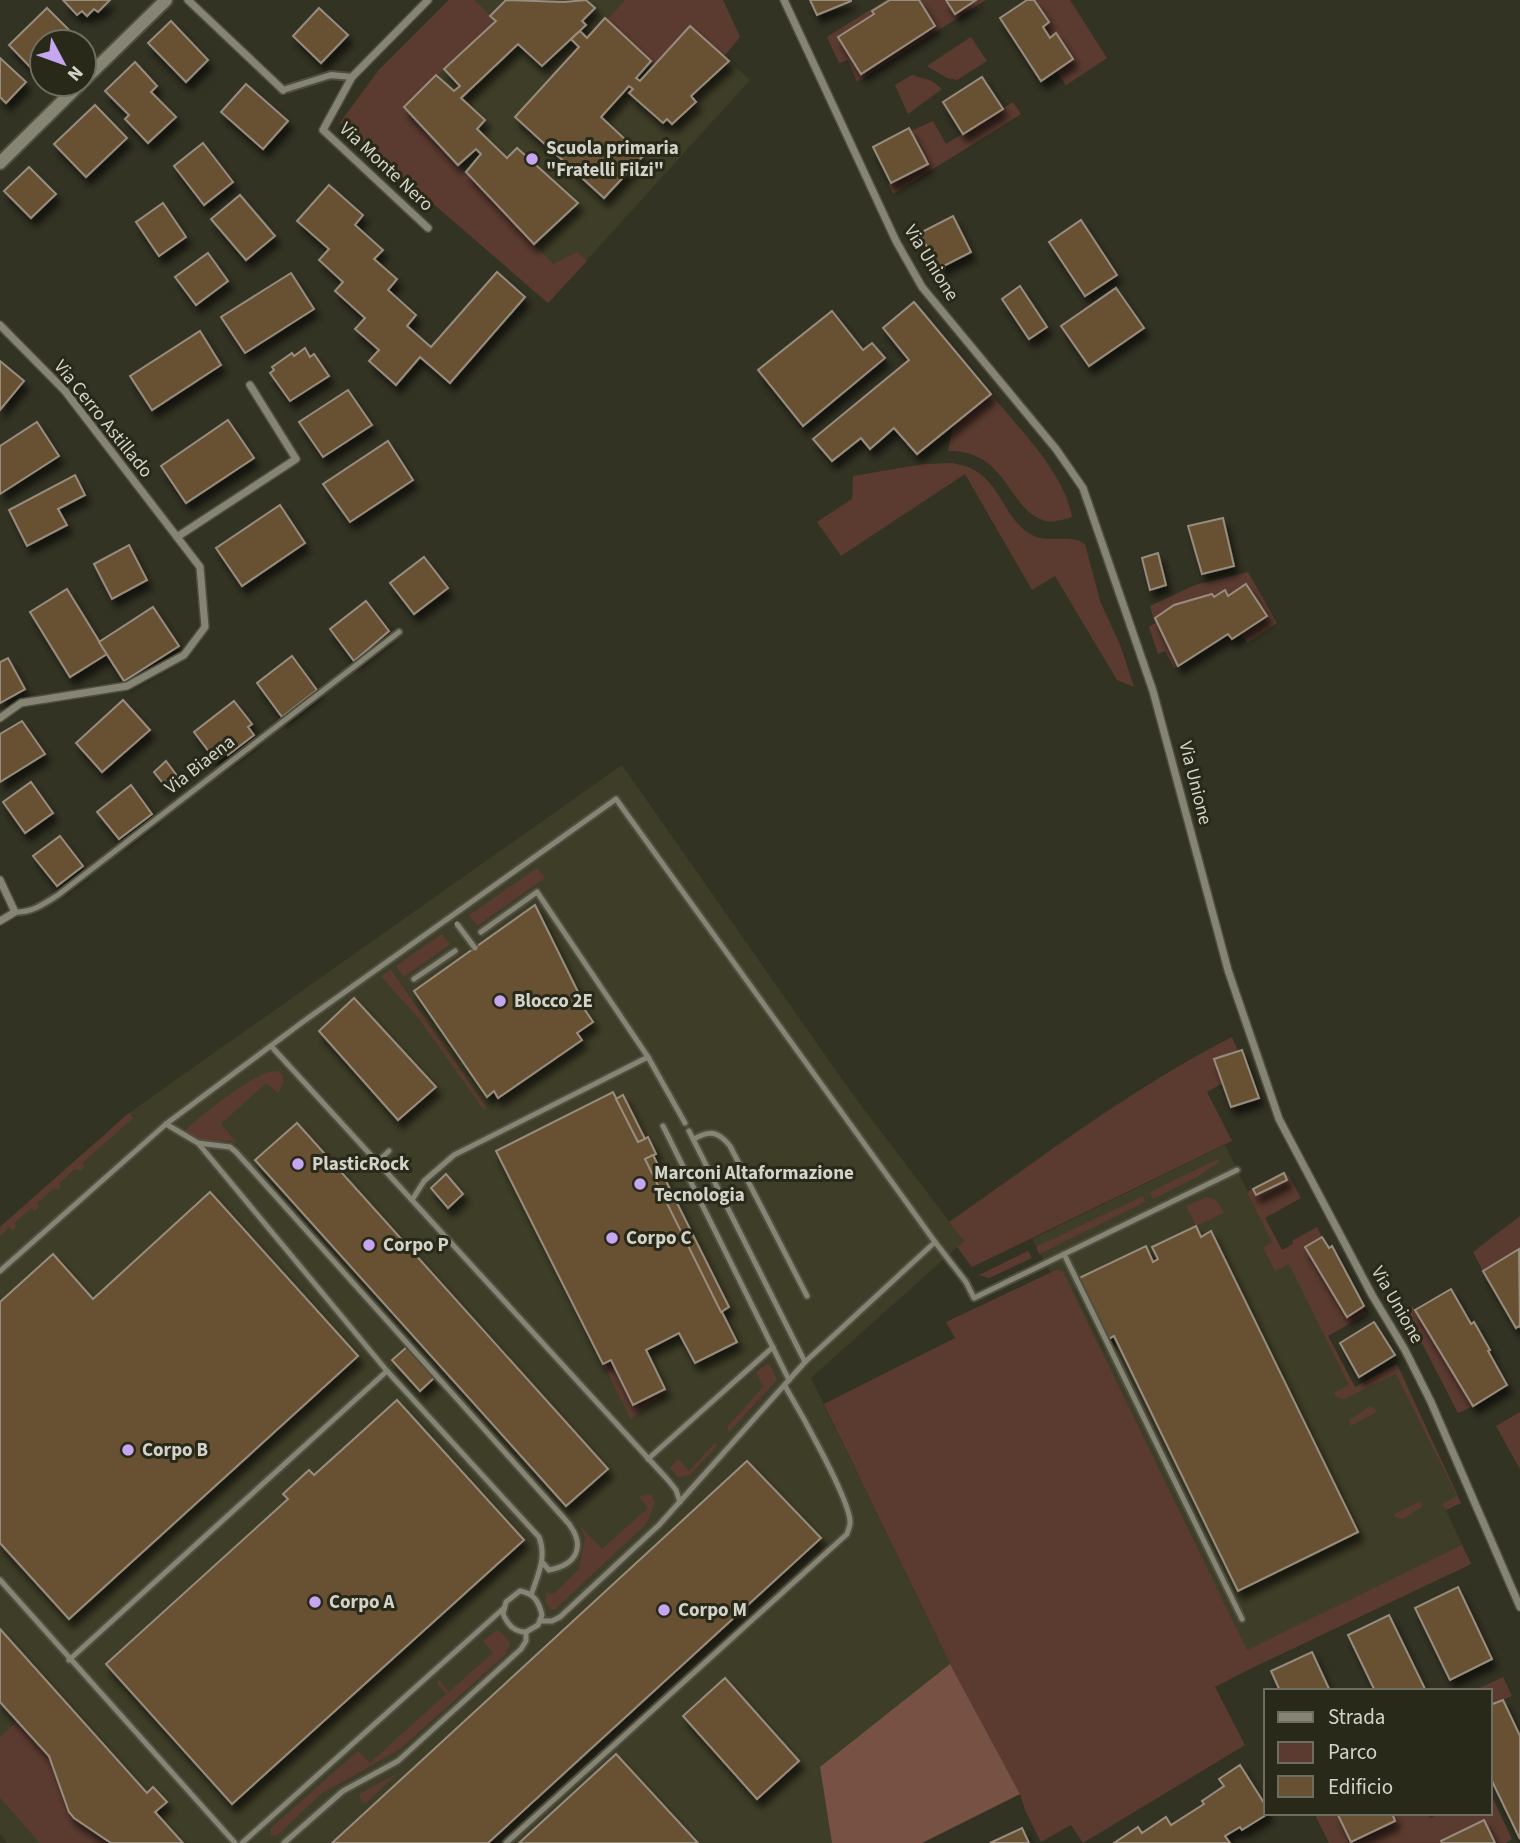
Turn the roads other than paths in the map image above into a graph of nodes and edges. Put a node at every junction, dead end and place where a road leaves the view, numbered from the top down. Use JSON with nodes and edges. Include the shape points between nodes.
{"nodes":[{"id":1,"x":166,"y":0,"type":"edge"},
{"id":2,"x":188,"y":0,"type":"edge"},
{"id":3,"x":428,"y":0,"type":"edge"},
{"id":4,"x":784,"y":0,"type":"edge"},
{"id":5,"x":98,"y":66,"type":"edge"},
{"id":6,"x":352,"y":77,"type":"junction"},
{"id":7,"x":283,"y":90,"type":"joint"},
{"id":8,"x":66,"y":98,"type":"edge"},
{"id":9,"x":0,"y":163,"type":"edge"},
{"id":10,"x":428,"y":228,"type":"dead end"},
{"id":11,"x":0,"y":326,"type":"edge"},
{"id":12,"x":250,"y":385,"type":"dead end"},
{"id":13,"x":177,"y":537,"type":"junction"},
{"id":14,"x":399,"y":632,"type":"dead end"},
{"id":15,"x":0,"y":718,"type":"edge"},
{"id":16,"x":0,"y":880,"type":"edge"},
{"id":17,"x":15,"y":912,"type":"junction"},
{"id":18,"x":451,"y":916,"type":"junction"},
{"id":19,"x":0,"y":921,"type":"edge"},
{"id":20,"x":481,"y":932,"type":"dead end"},
{"id":21,"x":475,"y":948,"type":"dead end"},
{"id":22,"x":454,"y":951,"type":"dead end"},
{"id":23,"x":414,"y":979,"type":"dead end"},
{"id":24,"x":271,"y":1046,"type":"junction"},
{"id":25,"x":648,"y":1058,"type":"junction"},
{"id":26,"x":685,"y":1123,"type":"dead end"},
{"id":27,"x":166,"y":1124,"type":"junction"},
{"id":28,"x":663,"y":1126,"type":"dead end"},
{"id":29,"x":689,"y":1131,"type":"dead end"},
{"id":30,"x":694,"y":1139,"type":"junction"},
{"id":31,"x":198,"y":1143,"type":"junction"},
{"id":32,"x":389,"y":1150,"type":"dead end"},
{"id":33,"x":377,"y":1161,"type":"junction"},
{"id":34,"x":1237,"y":1170,"type":"dead end"},
{"id":35,"x":412,"y":1200,"type":"junction"},
{"id":36,"x":935,"y":1242,"type":"junction"},
{"id":37,"x":1064,"y":1254,"type":"junction"},
{"id":38,"x":0,"y":1271,"type":"edge"},
{"id":39,"x":807,"y":1296,"type":"dead end"},
{"id":40,"x":773,"y":1347,"type":"junction"},
{"id":41,"x":805,"y":1362,"type":"junction"},
{"id":42,"x":387,"y":1371,"type":"junction"},
{"id":43,"x":789,"y":1380,"type":"junction"},
{"id":44,"x":785,"y":1386,"type":"junction"},
{"id":45,"x":648,"y":1458,"type":"junction"},
{"id":46,"x":680,"y":1502,"type":"junction"},
{"id":47,"x":542,"y":1562,"type":"junction"},
{"id":48,"x":0,"y":1580,"type":"edge"},
{"id":49,"x":531,"y":1595,"type":"junction"},
{"id":50,"x":1520,"y":1607,"type":"edge"},
{"id":51,"x":504,"y":1608,"type":"junction"},
{"id":52,"x":1242,"y":1619,"type":"dead end"},
{"id":53,"x":540,"y":1621,"type":"junction"},
{"id":54,"x":526,"y":1632,"type":"junction"},
{"id":55,"x":69,"y":1660,"type":"junction"},
{"id":56,"x":235,"y":1843,"type":"edge"},
{"id":57,"x":242,"y":1843,"type":"edge"},
{"id":58,"x":285,"y":1843,"type":"edge"},
{"id":59,"x":506,"y":1843,"type":"edge"}],
"edges":[{"from":1,"to":5,"type":"street"},
{"from":2,"to":7,"type":"street"},
{"from":3,"to":6,"type":"street","name":"Via Monte Nero"},
{"from":4,"to":50,"type":"street","name":"Via Unione","via":[[913,272],[1083,488],[1153,691],[1228,970],[1275,1109],[1431,1402]]},
{"from":6,"to":7,"type":"street","via":[[331,75]]},
{"from":6,"to":10,"type":"street","name":"Via Monte Nero","via":[[323,130]]},
{"from":8,"to":9,"type":"street"},
{"from":11,"to":13,"type":"street","name":"Via Cerro Astillado","via":[[65,391]]},
{"from":12,"to":13,"type":"street","via":[[296,459]]},
{"from":13,"to":15,"type":"street","name":"Via Cerro Astillado","via":[[200,567],[205,627],[184,655],[127,686],[21,703]]},
{"from":14,"to":17,"type":"lane","name":"Via Biaena","via":[[58,895],[38,907]]},
{"from":16,"to":17,"type":"street"},
{"from":17,"to":19,"type":"street"},
{"from":18,"to":21,"type":"lane","bridge":true},
{"from":18,"to":24,"type":"lane"},
{"from":18,"to":36,"type":"lane","via":[[616,799]]},
{"from":20,"to":25,"type":"lane","via":[[537,892]]},
{"from":22,"to":23,"type":"lane"},
{"from":24,"to":27,"type":"lane"},
{"from":24,"to":33,"type":"lane"},
{"from":25,"to":26,"type":"lane"},
{"from":25,"to":35,"type":"lane","via":[[454,1154],[424,1181]]},
{"from":27,"to":31,"type":"lane"},
{"from":27,"to":38,"type":"lane"},
{"from":28,"to":40,"type":"lane"},
{"from":29,"to":30,"type":"lane"},
{"from":30,"to":39,"type":"lane","via":[[717,1133],[730,1146]]},
{"from":30,"to":41,"type":"lane"},
{"from":31,"to":42,"type":"lane"},
{"from":31,"to":47,"type":"lane","via":[[236,1152],[569,1524],[579,1542],[570,1562],[549,1570]]},
{"from":32,"to":33,"type":"lane"},
{"from":33,"to":35,"type":"lane"},
{"from":34,"to":37,"type":"lane"},
{"from":35,"to":45,"type":"lane"},
{"from":36,"to":37,"type":"lane","via":[[974,1298]]},
{"from":36,"to":41,"type":"lane"},
{"from":37,"to":52,"type":"lane"},
{"from":40,"to":43,"type":"lane"},
{"from":40,"to":45,"type":"lane"},
{"from":41,"to":43,"type":"lane"},
{"from":42,"to":47,"type":"lane","via":[[531,1528],[543,1546]]},
{"from":42,"to":55,"type":"lane"},
{"from":43,"to":44,"type":"lane"},
{"from":44,"to":46,"type":"lane"},
{"from":44,"to":59,"type":"lane","via":[[830,1471],[850,1522],[847,1534]]},
{"from":45,"to":46,"type":"lane","via":[[676,1490]]},
{"from":46,"to":53,"type":"lane","via":[[560,1616],[552,1622]]},
{"from":47,"to":49,"type":"lane"},
{"from":48,"to":55,"type":"lane"},
{"from":49,"to":51,"type":"lane","via":[[520,1591]]},
{"from":49,"to":53,"type":"lane","via":[[541,1608]]},
{"from":51,"to":54,"type":"lane","via":[[510,1626]]},
{"from":51,"to":57,"type":"lane"},
{"from":53,"to":54,"type":"lane"},
{"from":54,"to":58,"type":"lane","via":[[521,1649],[398,1761],[343,1791]]},
{"from":55,"to":56,"type":"lane"}]}
